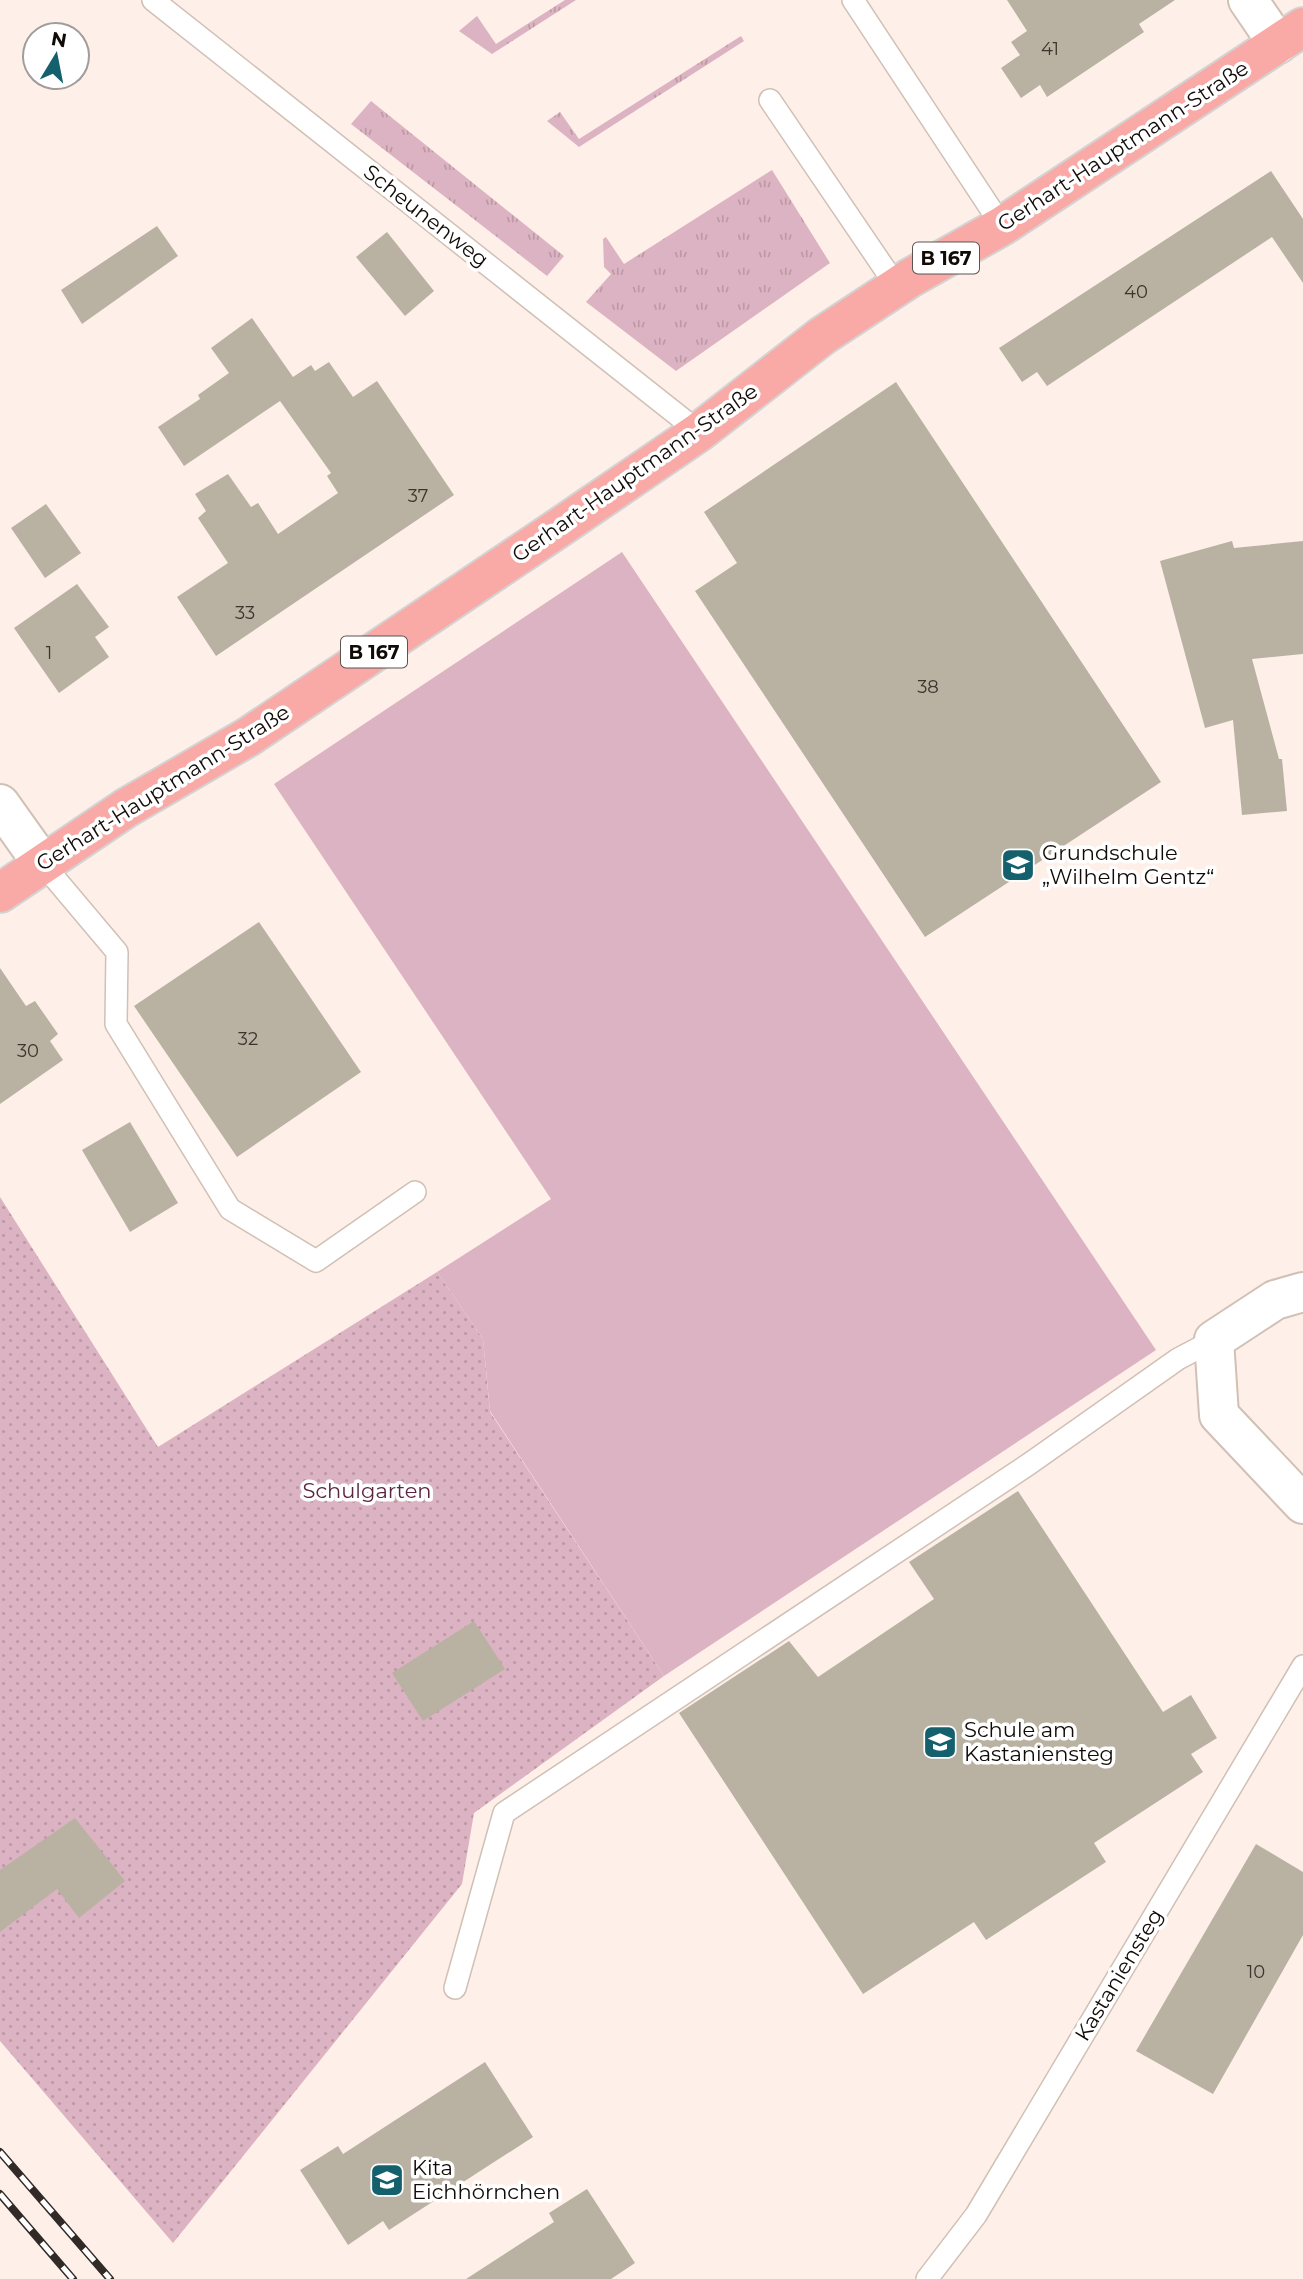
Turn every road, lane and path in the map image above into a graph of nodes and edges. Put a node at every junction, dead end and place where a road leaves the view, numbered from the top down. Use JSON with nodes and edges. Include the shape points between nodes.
{"nodes":[{"id":1,"x":153,"y":0,"type":"edge"},
{"id":2,"x":853,"y":0,"type":"edge"},
{"id":3,"x":1248,"y":0,"type":"edge"},
{"id":4,"x":1290,"y":36,"type":"edge"},
{"id":5,"x":770,"y":100,"type":"dead end"},
{"id":6,"x":1002,"y":226,"type":"junction"},
{"id":7,"x":897,"y":287,"type":"junction"},
{"id":8,"x":699,"y":432,"type":"junction"},
{"id":9,"x":0,"y":803,"type":"edge"},
{"id":10,"x":42,"y":863,"type":"junction"},
{"id":11,"x":0,"y":893,"type":"edge"},
{"id":12,"x":415,"y":1192,"type":"dead end"},
{"id":13,"x":1303,"y":1292,"type":"edge"},
{"id":14,"x":1214,"y":1340,"type":"junction"},
{"id":15,"x":1303,"y":1504,"type":"edge"},
{"id":16,"x":1303,"y":1665,"type":"edge"},
{"id":17,"x":455,"y":1989,"type":"dead end"},
{"id":18,"x":926,"y":2279,"type":"edge"}],
"edges":[{"from":1,"to":8,"type":"lane","name":"Scheunenweg"},
{"from":2,"to":6,"type":"lane"},
{"from":3,"to":4,"type":"street"},
{"from":4,"to":6,"type":"main road","name":"Gerhart-Hauptmann-Straße","number":"B 167"},
{"from":5,"to":7,"type":"lane"},
{"from":6,"to":7,"type":"main road","name":"Gerhart-Hauptmann-Straße","number":"B 167"},
{"from":7,"to":8,"type":"main road","name":"Gerhart-Hauptmann-Straße","number":"B 167","via":[[822,336]]},
{"from":8,"to":10,"type":"main road","name":"Gerhart-Hauptmann-Straße","number":"B 167","via":[[248,737]]},
{"from":9,"to":10,"type":"street"},
{"from":10,"to":11,"type":"main road","name":"Gerhart-Hauptmann-Straße","number":"B 167"},
{"from":10,"to":12,"type":"lane","via":[[117,951],[116,1024],[230,1209],[316,1261]]},
{"from":13,"to":14,"type":"street","via":[[1275,1300]]},
{"from":14,"to":15,"type":"street","via":[[1219,1415]]},
{"from":14,"to":17,"type":"lane","via":[[1178,1359],[1029,1464],[504,1813]]},
{"from":16,"to":18,"type":"lane","name":"Kastaniensteg","via":[[976,2215]]}]}
